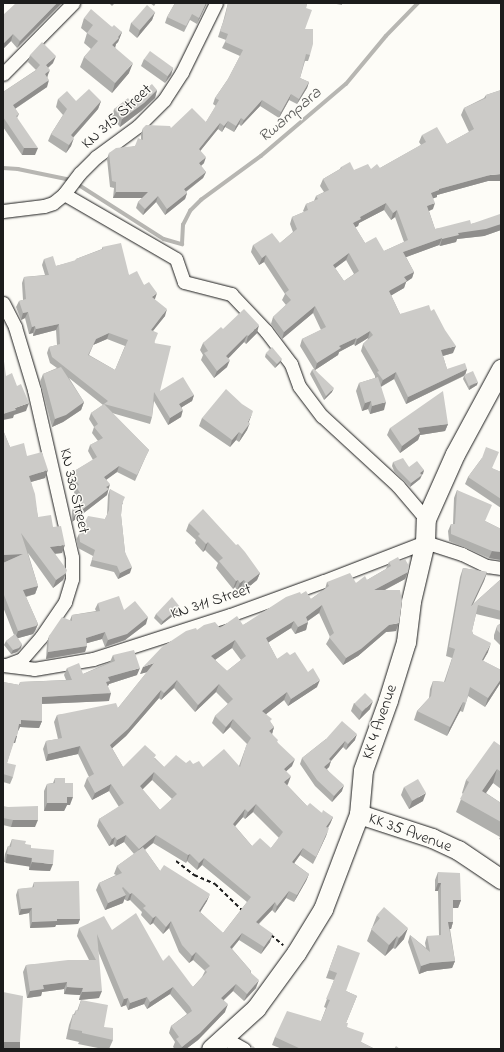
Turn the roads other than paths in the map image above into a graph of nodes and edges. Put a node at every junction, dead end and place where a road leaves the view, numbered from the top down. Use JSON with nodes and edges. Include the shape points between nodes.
{"nodes":[{"id":1,"x":73,"y":3,"type":"edge"},
{"id":2,"x":216,"y":3,"type":"edge"},
{"id":3,"x":3,"y":74,"type":"edge"},
{"id":4,"x":64,"y":194,"type":"junction"},
{"id":5,"x":3,"y":211,"type":"edge"},
{"id":6,"x":3,"y":304,"type":"edge"},
{"id":7,"x":501,"y":369,"type":"edge"},
{"id":8,"x":426,"y":519,"type":"junction"},
{"id":9,"x":424,"y":542,"type":"junction"},
{"id":10,"x":501,"y":568,"type":"edge"},
{"id":11,"x":3,"y":666,"type":"edge"},
{"id":12,"x":359,"y":814,"type":"junction"},
{"id":13,"x":501,"y":879,"type":"edge"},
{"id":14,"x":217,"y":1044,"type":"edge"},
{"id":15,"x":244,"y":1049,"type":"edge"}],
"edges":[{"from":1,"to":3,"type":"street"},
{"from":2,"to":4,"type":"street","name":"KN 315 Street","via":[[193,53],[164,100],[138,126],[96,157]]},
{"from":4,"to":5,"type":"street","name":"KN 315 Street","via":[[53,203],[44,206]]},
{"from":4,"to":8,"type":"street","via":[[176,259],[184,282],[231,294],[291,364],[299,386],[322,416],[398,486]]},
{"from":6,"to":11,"type":"street","name":"KN 330 Street","via":[[15,327],[34,390],[72,557],[72,579],[65,602],[41,637],[22,658]]},
{"from":7,"to":8,"type":"main road","name":"KK 4 Avenue","via":[[455,454]]},
{"from":8,"to":9,"type":"main road","name":"KK 4 Avenue"},
{"from":9,"to":10,"type":"street","via":[[462,554],[487,566]]},
{"from":9,"to":11,"type":"street","name":"KN 311 Street","via":[[244,610],[93,659],[34,669]]},
{"from":9,"to":12,"type":"main road","name":"KK 4 Avenue","via":[[411,601],[406,642],[363,770]]},
{"from":12,"to":13,"type":"main road","name":"KK 35 Avenue","via":[[432,838],[458,850]]},
{"from":12,"to":14,"type":"main road","name":"KK 4 Avenue","via":[[323,909],[296,953],[256,1008]]},
{"from":14,"to":15,"type":"street"}]}
